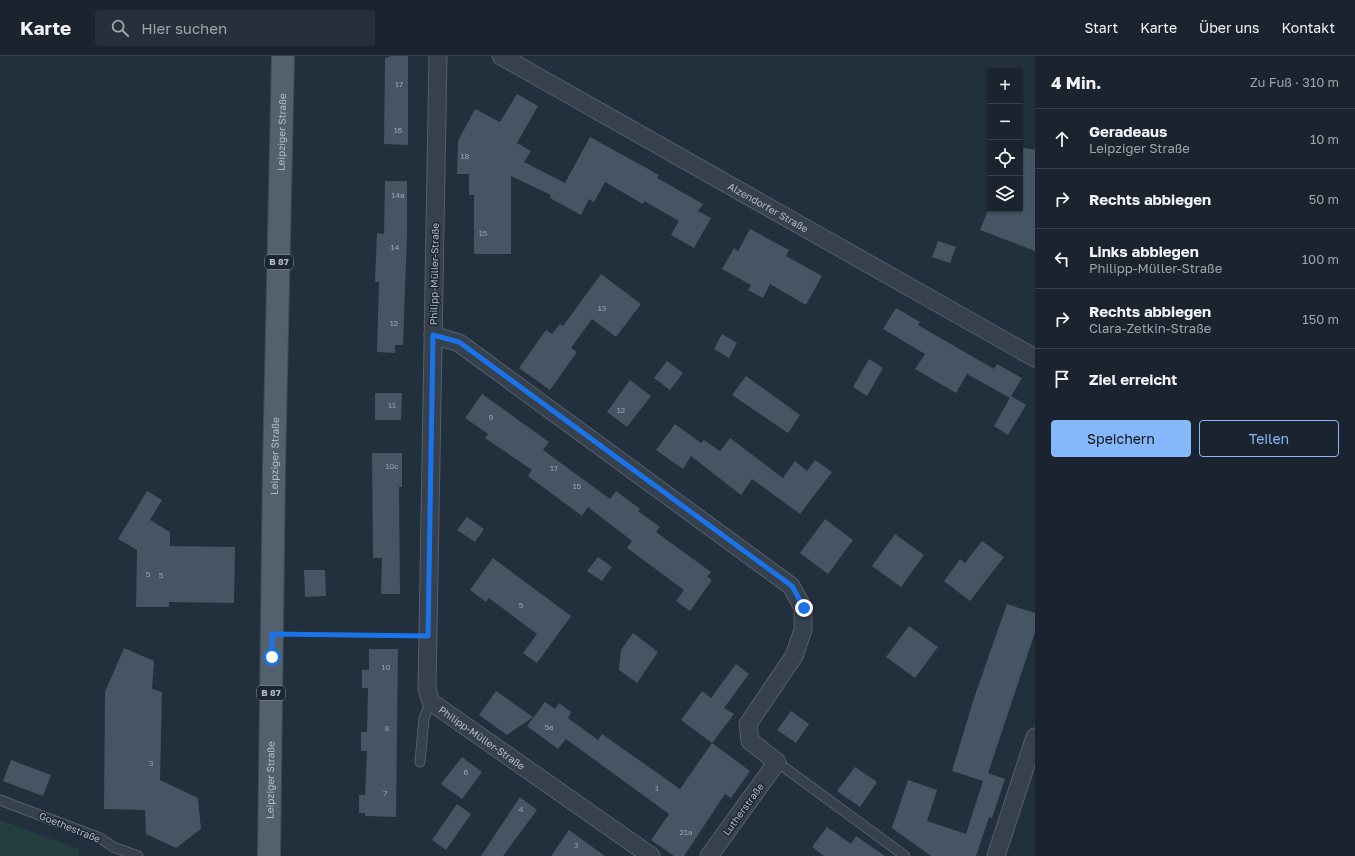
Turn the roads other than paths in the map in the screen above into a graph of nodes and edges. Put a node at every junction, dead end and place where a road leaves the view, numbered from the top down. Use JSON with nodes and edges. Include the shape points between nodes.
{"nodes":[{"id":1,"x":283,"y":56,"type":"edge"},
{"id":2,"x":438,"y":56,"type":"edge"},
{"id":3,"x":501,"y":56,"type":"edge"},
{"id":4,"x":433,"y":335,"type":"junction"},
{"id":5,"x":1035,"y":358,"type":"edge"},
{"id":6,"x":431,"y":702,"type":"junction"},
{"id":7,"x":1035,"y":737,"type":"edge"},
{"id":8,"x":420,"y":762,"type":"dead end"},
{"id":9,"x":777,"y":762,"type":"junction"},
{"id":10,"x":0,"y":800,"type":"edge"},
{"id":11,"x":138,"y":856,"type":"edge"},
{"id":12,"x":270,"y":856,"type":"edge"},
{"id":13,"x":651,"y":856,"type":"edge"},
{"id":14,"x":709,"y":856,"type":"edge"},
{"id":15,"x":905,"y":856,"type":"edge"},
{"id":16,"x":996,"y":856,"type":"edge"}],
"edges":[{"from":1,"to":12,"type":"main road","name":"Leipziger Straße","number":"B 87","via":[[274,468]]},
{"from":2,"to":4,"type":"street","name":"Philipp-Müller-Straße"},
{"from":3,"to":5,"type":"street","name":"Alzendorfer Straße"},
{"from":4,"to":6,"type":"street","name":"Philipp-Müller-Straße","via":[[427,689]]},
{"from":4,"to":9,"type":"street","via":[[459,342],[792,586],[804,608],[803,630],[794,656],[748,724],[750,741]]},
{"from":6,"to":8,"type":"lane","via":[[424,718]]},
{"from":6,"to":13,"type":"street","name":"Philipp-Müller-Straße"},
{"from":7,"to":16,"type":"street"},
{"from":9,"to":14,"type":"street","name":"Lutherstraße"},
{"from":9,"to":15,"type":"lane"},
{"from":10,"to":11,"type":"lane","name":"Goethestraße","via":[[100,838],[113,847]]}]}
